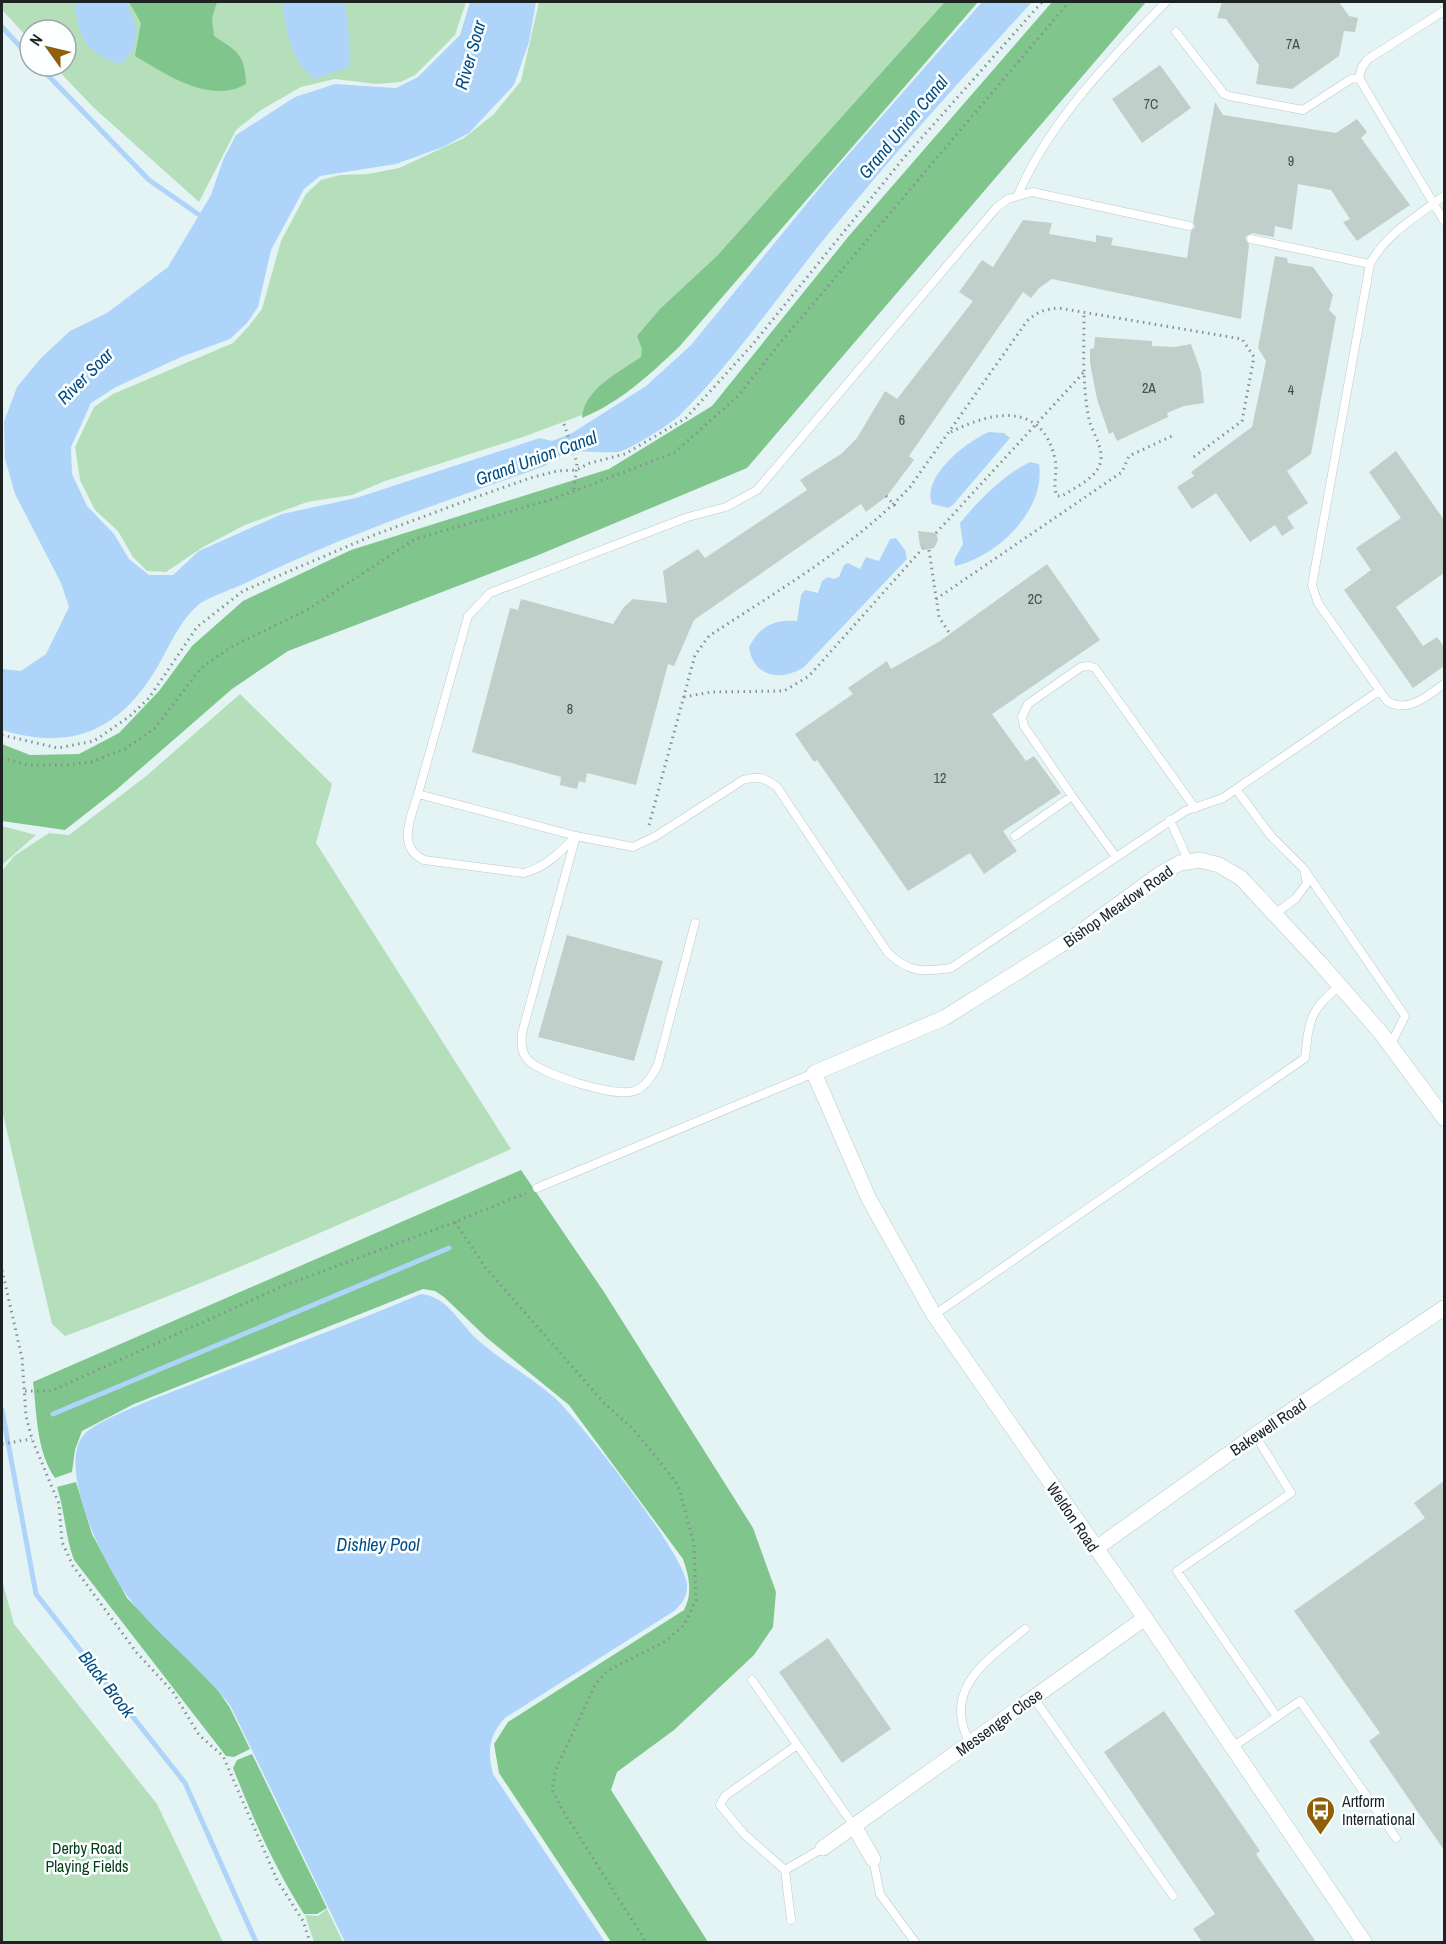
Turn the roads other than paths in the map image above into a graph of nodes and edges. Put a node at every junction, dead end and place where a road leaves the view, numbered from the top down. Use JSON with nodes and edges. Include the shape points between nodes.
{"nodes":[{"id":1,"x":1166,"y":2,"type":"edge"},
{"id":2,"x":1444,"y":11,"type":"edge"},
{"id":3,"x":1176,"y":32,"type":"dead end"},
{"id":4,"x":1359,"y":78,"type":"junction"},
{"id":5,"x":1018,"y":195,"type":"junction"},
{"id":6,"x":1444,"y":196,"type":"edge"},
{"id":7,"x":1433,"y":204,"type":"junction"},
{"id":8,"x":1444,"y":221,"type":"edge"},
{"id":9,"x":1189,"y":226,"type":"dead end"},
{"id":10,"x":1251,"y":239,"type":"dead end"},
{"id":11,"x":1370,"y":264,"type":"junction"},
{"id":12,"x":1444,"y":684,"type":"edge"},
{"id":13,"x":1379,"y":691,"type":"junction"},
{"id":14,"x":1236,"y":789,"type":"junction"},
{"id":15,"x":418,"y":794,"type":"junction"},
{"id":16,"x":1072,"y":796,"type":"junction"},
{"id":17,"x":1195,"y":808,"type":"junction"},
{"id":18,"x":1170,"y":820,"type":"junction"},
{"id":19,"x":576,"y":836,"type":"junction"},
{"id":20,"x":1015,"y":836,"type":"dead end"},
{"id":21,"x":1116,"y":857,"type":"junction"},
{"id":22,"x":1190,"y":862,"type":"junction"},
{"id":23,"x":1304,"y":869,"type":"junction"},
{"id":24,"x":1275,"y":914,"type":"junction"},
{"id":25,"x":694,"y":923,"type":"dead end"},
{"id":26,"x":1340,"y":986,"type":"junction"},
{"id":27,"x":1390,"y":1046,"type":"junction"},
{"id":28,"x":814,"y":1073,"type":"junction"},
{"id":29,"x":1444,"y":1118,"type":"edge"},
{"id":30,"x":537,"y":1188,"type":"road end"},
{"id":31,"x":1444,"y":1308,"type":"edge"},
{"id":32,"x":934,"y":1315,"type":"junction"},
{"id":33,"x":1255,"y":1435,"type":"junction"},
{"id":34,"x":1095,"y":1549,"type":"junction"},
{"id":35,"x":1145,"y":1618,"type":"junction"},
{"id":36,"x":1025,"y":1629,"type":"dead end"},
{"id":37,"x":752,"y":1680,"type":"dead end"},
{"id":38,"x":1033,"y":1697,"type":"junction"},
{"id":39,"x":1277,"y":1717,"type":"junction"},
{"id":40,"x":970,"y":1743,"type":"junction"},
{"id":41,"x":797,"y":1745,"type":"junction"},
{"id":42,"x":1231,"y":1748,"type":"junction"},
{"id":43,"x":854,"y":1826,"type":"junction"},
{"id":44,"x":1395,"y":1838,"type":"dead end"},
{"id":45,"x":822,"y":1848,"type":"joint"},
{"id":46,"x":873,"y":1859,"type":"joint"},
{"id":47,"x":784,"y":1870,"type":"junction"},
{"id":48,"x":1173,"y":1896,"type":"dead end"},
{"id":49,"x":791,"y":1920,"type":"dead end"},
{"id":50,"x":915,"y":1942,"type":"edge"},
{"id":51,"x":1364,"y":1942,"type":"edge"}],
"edges":[{"from":1,"to":5,"type":"lane","via":[[1097,77],[1051,135]]},
{"from":2,"to":4,"type":"lane","via":[[1368,59]]},
{"from":3,"to":4,"type":"lane","via":[[1229,96],[1303,110],[1351,79]]},
{"from":4,"to":7,"type":"lane"},
{"from":5,"to":9,"type":"lane","via":[[1032,192]]},
{"from":5,"to":15,"type":"lane","via":[[996,208],[757,490],[726,507],[688,517],[490,593],[468,616]]},
{"from":6,"to":7,"type":"lane"},
{"from":7,"to":8,"type":"lane"},
{"from":7,"to":11,"type":"lane","via":[[1390,237]]},
{"from":10,"to":11,"type":"lane"},
{"from":11,"to":13,"type":"lane","via":[[1312,585],[1318,603]]},
{"from":12,"to":13,"type":"lane","via":[[1412,705],[1394,705]]},
{"from":13,"to":14,"type":"lane"},
{"from":14,"to":17,"type":"lane"},
{"from":14,"to":23,"type":"lane","via":[[1270,836]]},
{"from":15,"to":19,"type":"lane"},
{"from":15,"to":19,"type":"lane","via":[[407,838],[408,848],[424,860],[524,873],[551,861]]},
{"from":16,"to":17,"type":"lane","via":[[1024,726],[1022,717],[1028,704],[1089,666],[1095,668]]},
{"from":16,"to":20,"type":"lane"},
{"from":16,"to":21,"type":"lane"},
{"from":17,"to":18,"type":"lane"},
{"from":18,"to":21,"type":"lane"},
{"from":18,"to":22,"type":"lane"},
{"from":19,"to":21,"type":"lane","via":[[633,847],[644,844],[743,780],[755,776],[766,779],[777,787],[888,953],[904,967],[925,972],[951,968]]},
{"from":19,"to":25,"type":"lane","via":[[522,1034],[521,1047],[526,1059],[537,1068],[614,1091],[633,1092],[643,1086],[658,1064]]},
{"from":22,"to":24,"type":"street","name":"Bishop Meadow Road","via":[[1220,865],[1241,878]]},
{"from":22,"to":28,"type":"street","name":"Bishop Meadow Road","via":[[1160,874],[1075,936],[944,1018]]},
{"from":23,"to":24,"type":"lane","via":[[1307,883],[1296,898]]},
{"from":23,"to":27,"type":"lane","via":[[1405,1016]]},
{"from":24,"to":26,"type":"street","name":"Bishop Meadow Road"},
{"from":26,"to":27,"type":"street","name":"Bishop Meadow Road"},
{"from":26,"to":32,"type":"lane","via":[[1322,999],[1312,1013],[1305,1058]]},
{"from":27,"to":29,"type":"street","name":"Bishop Meadow Road"},
{"from":28,"to":30,"type":"lane"},
{"from":28,"to":32,"type":"street","name":"Weldon Road","via":[[869,1199]]},
{"from":31,"to":33,"type":"street","name":"Bakewell Road"},
{"from":32,"to":34,"type":"street","name":"Weldon Road"},
{"from":33,"to":34,"type":"street","name":"Bakewell Road"},
{"from":33,"to":39,"type":"lane","via":[[1291,1492],[1177,1572]]},
{"from":34,"to":35,"type":"street","name":"Weldon Road"},
{"from":35,"to":38,"type":"street","name":"Messenger Close"},
{"from":35,"to":42,"type":"street","name":"Weldon Road"},
{"from":36,"to":40,"type":"lane","via":[[980,1668],[968,1685],[958,1713]]},
{"from":37,"to":41,"type":"lane"},
{"from":38,"to":40,"type":"street","name":"Messenger Close"},
{"from":38,"to":48,"type":"lane"},
{"from":39,"to":42,"type":"lane"},
{"from":39,"to":44,"type":"lane","via":[[1300,1701]]},
{"from":40,"to":43,"type":"street","name":"Messenger Close"},
{"from":41,"to":43,"type":"lane"},
{"from":41,"to":47,"type":"lane","via":[[721,1801],[722,1809],[744,1834]]},
{"from":42,"to":51,"type":"street","name":"Weldon Road"},
{"from":43,"to":45,"type":"street","name":"Messenger Close"},
{"from":43,"to":46,"type":"street"},
{"from":45,"to":47,"type":"lane"},
{"from":46,"to":50,"type":"lane","via":[[880,1894]]},
{"from":47,"to":49,"type":"lane"}]}
